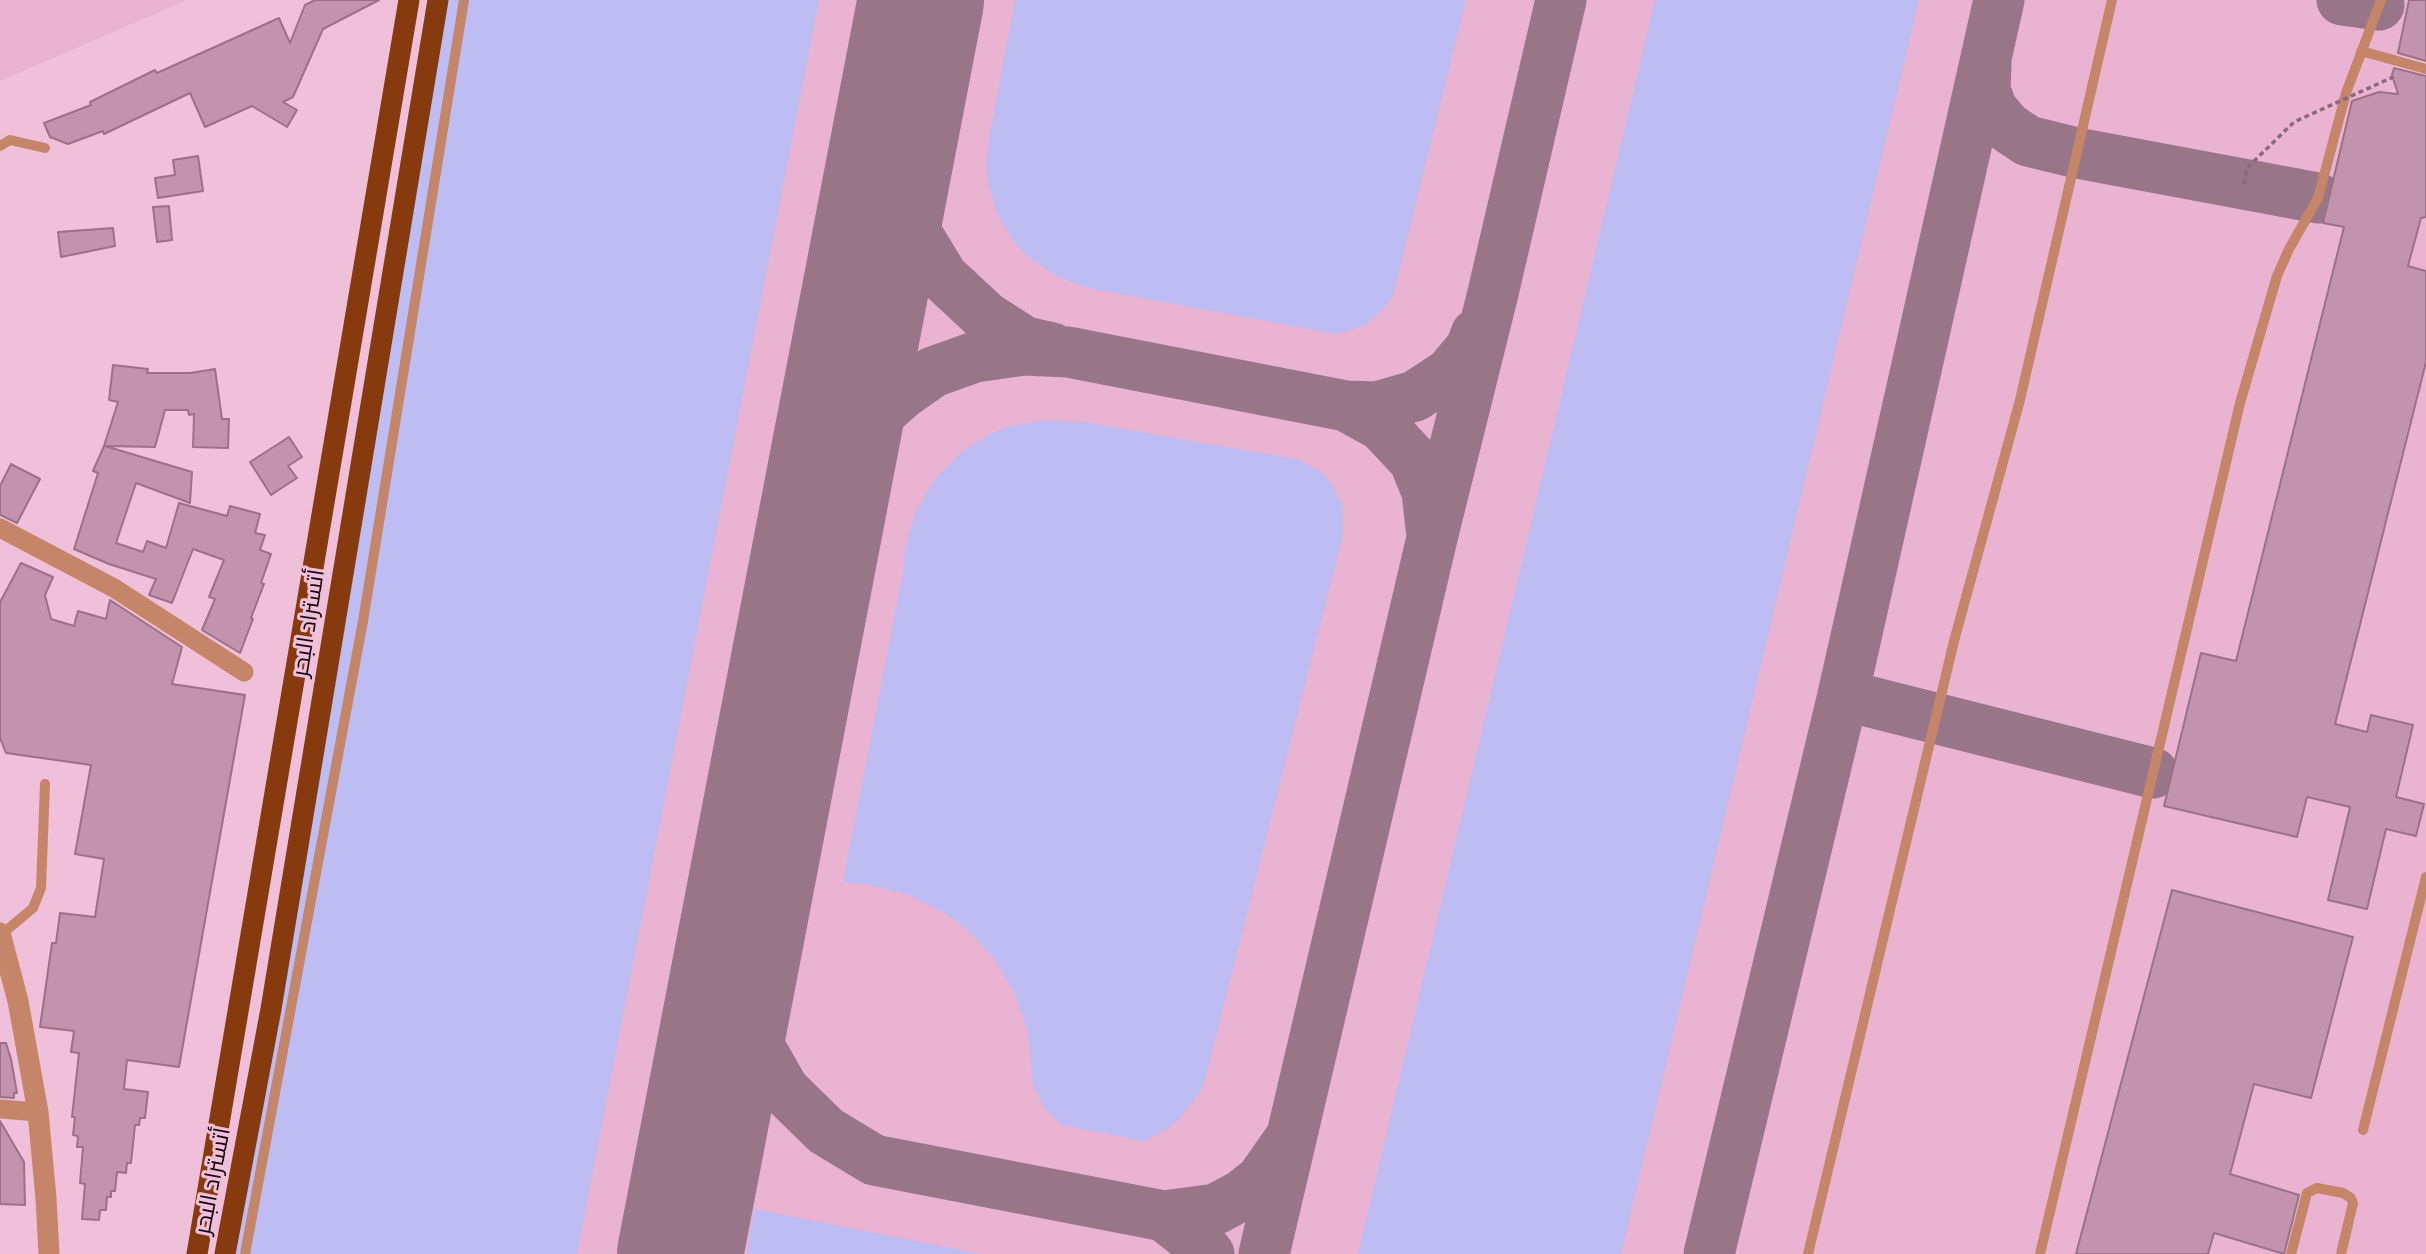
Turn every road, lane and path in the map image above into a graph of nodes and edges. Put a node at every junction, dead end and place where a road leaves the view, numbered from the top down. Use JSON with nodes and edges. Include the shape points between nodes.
{"nodes":[{"id":1,"x":409,"y":0,"type":"edge"},
{"id":2,"x":438,"y":0,"type":"edge"},
{"id":3,"x":464,"y":0,"type":"edge"},
{"id":4,"x":2112,"y":0,"type":"edge"},
{"id":5,"x":2381,"y":0,"type":"edge"},
{"id":6,"x":2361,"y":51,"type":"junction"},
{"id":7,"x":2426,"y":69,"type":"edge"},
{"id":8,"x":2393,"y":77,"type":"dead end"},
{"id":9,"x":0,"y":146,"type":"edge"},
{"id":10,"x":45,"y":148,"type":"dead end"},
{"id":11,"x":2244,"y":184,"type":"dead end"},
{"id":12,"x":0,"y":527,"type":"edge"},
{"id":13,"x":244,"y":672,"type":"dead end"},
{"id":14,"x":45,"y":784,"type":"dead end"},
{"id":15,"x":2426,"y":877,"type":"edge"},
{"id":16,"x":0,"y":934,"type":"edge"},
{"id":17,"x":0,"y":1109,"type":"edge"},
{"id":18,"x":38,"y":1112,"type":"junction"},
{"id":19,"x":2363,"y":1130,"type":"dead end"},
{"id":20,"x":49,"y":1254,"type":"edge"},
{"id":21,"x":197,"y":1254,"type":"edge"},
{"id":22,"x":225,"y":1254,"type":"edge"},
{"id":23,"x":245,"y":1254,"type":"edge"},
{"id":24,"x":1808,"y":1254,"type":"edge"},
{"id":25,"x":2040,"y":1254,"type":"edge"},
{"id":26,"x":2291,"y":1254,"type":"edge"},
{"id":27,"x":2341,"y":1254,"type":"edge"}],
"edges":[{"from":1,"to":21,"type":"highway","name":"أتستراد البحر"},
{"from":2,"to":22,"type":"highway","name":"أتستراد البحر","via":[[271,1009]]},
{"from":3,"to":23,"type":"lane","via":[[363,621]]},
{"from":4,"to":24,"type":"lane","via":[[2020,400],[1954,641]]},
{"from":5,"to":6,"type":"lane"},
{"from":6,"to":7,"type":"lane"},
{"from":6,"to":25,"type":"lane","via":[[2318,198],[2277,276],[2240,402]]},
{"from":8,"to":11,"type":"path","bridge":true,"via":[[2294,122],[2247,169]]},
{"from":9,"to":10,"type":"lane","via":[[10,140]]},
{"from":12,"to":13,"type":"street","via":[[114,588]]},
{"from":14,"to":16,"type":"lane","via":[[41,888],[33,908]]},
{"from":15,"to":19,"type":"lane"},
{"from":16,"to":18,"type":"street","via":[[18,1001]]},
{"from":17,"to":18,"type":"street"},
{"from":18,"to":20,"type":"street"},
{"from":26,"to":27,"type":"lane","via":[[2307,1193],[2317,1188],[2343,1193],[2353,1203]]}]}
